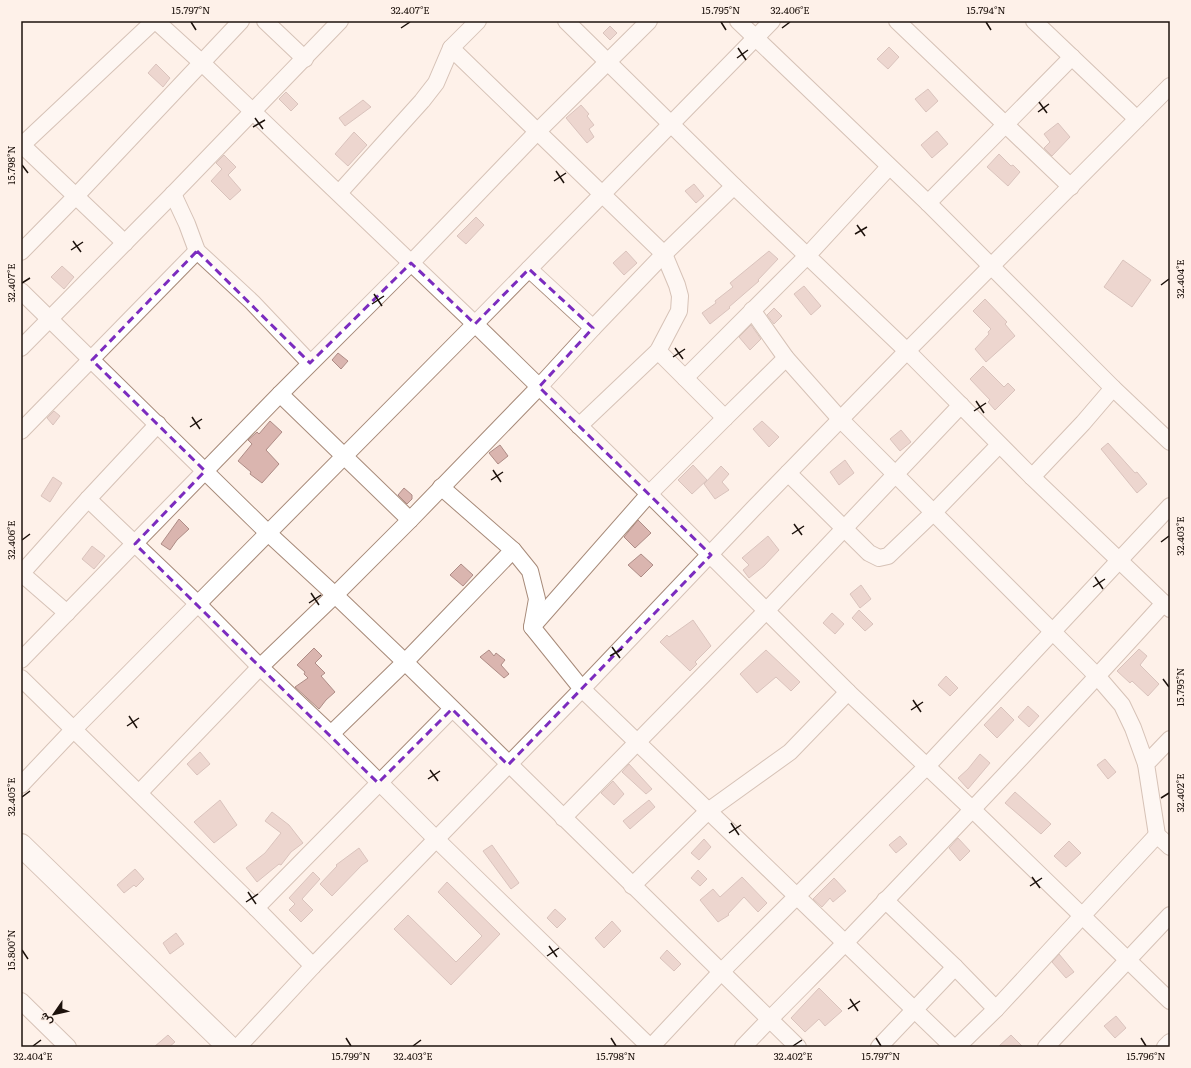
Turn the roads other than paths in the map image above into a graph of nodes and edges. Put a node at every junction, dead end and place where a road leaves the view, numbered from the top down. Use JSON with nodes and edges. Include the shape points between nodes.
{"nodes":[{"id":1,"x":155,"y":21,"type":"edge"},
{"id":2,"x":241,"y":21,"type":"edge"},
{"id":3,"x":265,"y":21,"type":"edge"},
{"id":4,"x":340,"y":21,"type":"edge"},
{"id":5,"x":478,"y":21,"type":"edge"},
{"id":6,"x":566,"y":21,"type":"edge"},
{"id":7,"x":649,"y":21,"type":"edge"},
{"id":8,"x":738,"y":21,"type":"edge"},
{"id":9,"x":772,"y":21,"type":"edge"},
{"id":10,"x":897,"y":21,"type":"edge"},
{"id":11,"x":1034,"y":21,"type":"edge"},
{"id":12,"x":756,"y":38,"type":"junction"},
{"id":13,"x":451,"y":48,"type":"junction"},
{"id":14,"x":1072,"y":57,"type":"junction"},
{"id":15,"x":304,"y":59,"type":"junction"},
{"id":16,"x":202,"y":62,"type":"junction"},
{"id":17,"x":607,"y":62,"type":"junction"},
{"id":18,"x":1170,"y":86,"type":"edge"},
{"id":19,"x":253,"y":111,"type":"junction"},
{"id":20,"x":1137,"y":119,"type":"junction"},
{"id":21,"x":671,"y":125,"type":"junction"},
{"id":22,"x":1006,"y":125,"type":"junction"},
{"id":23,"x":538,"y":132,"type":"junction"},
{"id":24,"x":21,"y":145,"type":"edge"},
{"id":25,"x":889,"y":167,"type":"junction"},
{"id":26,"x":734,"y":186,"type":"junction"},
{"id":27,"x":1070,"y":187,"type":"junction"},
{"id":28,"x":173,"y":194,"type":"junction"},
{"id":29,"x":339,"y":194,"type":"junction"},
{"id":30,"x":603,"y":194,"type":"junction"},
{"id":31,"x":76,"y":196,"type":"junction"},
{"id":32,"x":928,"y":203,"type":"junction"},
{"id":33,"x":125,"y":243,"type":"junction"},
{"id":34,"x":196,"y":251,"type":"junction"},
{"id":35,"x":21,"y":252,"type":"edge"},
{"id":36,"x":664,"y":254,"type":"junction"},
{"id":37,"x":807,"y":256,"type":"junction"},
{"id":38,"x":411,"y":263,"type":"junction"},
{"id":39,"x":991,"y":267,"type":"junction"},
{"id":40,"x":529,"y":269,"type":"junction"},
{"id":41,"x":21,"y":291,"type":"edge"},
{"id":42,"x":752,"y":310,"type":"junction"},
{"id":43,"x":49,"y":319,"type":"junction"},
{"id":44,"x":475,"y":324,"type":"junction"},
{"id":45,"x":593,"y":328,"type":"junction"},
{"id":46,"x":21,"y":348,"type":"edge"},
{"id":47,"x":658,"y":351,"type":"junction"},
{"id":48,"x":907,"y":351,"type":"junction"},
{"id":49,"x":786,"y":358,"type":"junction"},
{"id":50,"x":92,"y":360,"type":"junction"},
{"id":51,"x":310,"y":363,"type":"junction"},
{"id":52,"x":685,"y":378,"type":"junction"},
{"id":53,"x":539,"y":387,"type":"junction"},
{"id":54,"x":1113,"y":388,"type":"junction"},
{"id":55,"x":280,"y":394,"type":"junction"},
{"id":56,"x":961,"y":405,"type":"junction"},
{"id":57,"x":725,"y":418,"type":"junction"},
{"id":58,"x":841,"y":420,"type":"junction"},
{"id":59,"x":158,"y":424,"type":"junction"},
{"id":60,"x":579,"y":426,"type":"junction"},
{"id":61,"x":21,"y":430,"type":"edge"},
{"id":62,"x":1170,"y":442,"type":"edge"},
{"id":63,"x":999,"y":445,"type":"junction"},
{"id":64,"x":344,"y":456,"type":"junction"},
{"id":65,"x":205,"y":471,"type":"junction"},
{"id":66,"x":788,"y":473,"type":"junction"},
{"id":67,"x":895,"y":473,"type":"junction"},
{"id":68,"x":1032,"y":477,"type":"junction"},
{"id":69,"x":441,"y":487,"type":"junction"},
{"id":70,"x":649,"y":494,"type":"junction"},
{"id":71,"x":88,"y":499,"type":"junction"},
{"id":72,"x":1170,"y":506,"type":"edge"},
{"id":73,"x":934,"y":512,"type":"junction"},
{"id":74,"x":410,"y":520,"type":"junction"},
{"id":75,"x":844,"y":528,"type":"junction"},
{"id":76,"x":268,"y":533,"type":"junction"},
{"id":77,"x":135,"y":544,"type":"junction"},
{"id":78,"x":513,"y":550,"type":"junction"},
{"id":79,"x":711,"y":555,"type":"junction"},
{"id":80,"x":1120,"y":561,"type":"junction"},
{"id":81,"x":21,"y":574,"type":"edge"},
{"id":82,"x":335,"y":595,"type":"junction"},
{"id":83,"x":198,"y":604,"type":"junction"},
{"id":84,"x":1167,"y":606,"type":"edge"},
{"id":85,"x":767,"y":610,"type":"junction"},
{"id":86,"x":68,"y":613,"type":"junction"},
{"id":87,"x":532,"y":627,"type":"junction"},
{"id":88,"x":1053,"y":632,"type":"junction"},
{"id":89,"x":21,"y":660,"type":"edge"},
{"id":90,"x":405,"y":662,"type":"junction"},
{"id":91,"x":260,"y":667,"type":"junction"},
{"id":92,"x":1098,"y":676,"type":"junction"},
{"id":93,"x":21,"y":678,"type":"edge"},
{"id":94,"x":582,"y":689,"type":"junction"},
{"id":95,"x":848,"y":692,"type":"junction"},
{"id":96,"x":452,"y":709,"type":"junction"},
{"id":97,"x":73,"y":730,"type":"junction"},
{"id":98,"x":330,"y":734,"type":"junction"},
{"id":99,"x":1170,"y":739,"type":"edge"},
{"id":100,"x":636,"y":742,"type":"junction"},
{"id":101,"x":1146,"y":764,"type":"junction"},
{"id":102,"x":508,"y":765,"type":"junction"},
{"id":103,"x":927,"y":766,"type":"junction"},
{"id":104,"x":378,"y":783,"type":"junction"},
{"id":105,"x":21,"y":784,"type":"edge"},
{"id":106,"x":139,"y":793,"type":"junction"},
{"id":107,"x":972,"y":809,"type":"junction"},
{"id":108,"x":708,"y":811,"type":"junction"},
{"id":109,"x":563,"y":818,"type":"junction"},
{"id":110,"x":1157,"y":835,"type":"junction"},
{"id":111,"x":436,"y":839,"type":"junction"},
{"id":112,"x":21,"y":845,"type":"edge"},
{"id":113,"x":1170,"y":847,"type":"edge"},
{"id":114,"x":632,"y":886,"type":"junction"},
{"id":115,"x":796,"y":896,"type":"junction"},
{"id":116,"x":885,"y":900,"type":"junction"},
{"id":117,"x":256,"y":908,"type":"junction"},
{"id":118,"x":1170,"y":915,"type":"edge"},
{"id":119,"x":1082,"y":916,"type":"junction"},
{"id":120,"x":845,"y":942,"type":"junction"},
{"id":121,"x":1128,"y":960,"type":"junction"},
{"id":122,"x":313,"y":966,"type":"junction"},
{"id":123,"x":955,"y":967,"type":"junction"},
{"id":124,"x":721,"y":972,"type":"junction"},
{"id":125,"x":21,"y":1001,"type":"edge"},
{"id":126,"x":1170,"y":1001,"type":"edge"},
{"id":127,"x":996,"y":1009,"type":"junction"},
{"id":128,"x":915,"y":1010,"type":"junction"},
{"id":129,"x":769,"y":1019,"type":"junction"},
{"id":130,"x":1170,"y":1042,"type":"edge"},
{"id":131,"x":68,"y":1047,"type":"edge"},
{"id":132,"x":229,"y":1047,"type":"edge"},
{"id":133,"x":238,"y":1047,"type":"edge"},
{"id":134,"x":650,"y":1047,"type":"edge"},
{"id":135,"x":742,"y":1047,"type":"edge"},
{"id":136,"x":798,"y":1047,"type":"edge"},
{"id":137,"x":879,"y":1047,"type":"edge"},
{"id":138,"x":953,"y":1047,"type":"edge"},
{"id":139,"x":957,"y":1047,"type":"edge"},
{"id":140,"x":1046,"y":1047,"type":"edge"},
{"id":141,"x":1165,"y":1047,"type":"edge"}],
"edges":[{"from":1,"to":16,"type":"street"},
{"from":1,"to":24,"type":"street"},
{"from":2,"to":16,"type":"street"},
{"from":3,"to":15,"type":"street"},
{"from":4,"to":15,"type":"street"},
{"from":5,"to":13,"type":"street"},
{"from":6,"to":17,"type":"street"},
{"from":7,"to":17,"type":"street"},
{"from":8,"to":12,"type":"street"},
{"from":9,"to":12,"type":"street"},
{"from":10,"to":22,"type":"street"},
{"from":11,"to":14,"type":"street"},
{"from":12,"to":21,"type":"street"},
{"from":12,"to":25,"type":"street"},
{"from":13,"to":23,"type":"street"},
{"from":13,"to":29,"type":"street","via":[[436,83]]},
{"from":14,"to":20,"type":"street"},
{"from":14,"to":22,"type":"street"},
{"from":15,"to":19,"type":"street"},
{"from":16,"to":19,"type":"street"},
{"from":16,"to":31,"type":"street"},
{"from":17,"to":21,"type":"street"},
{"from":17,"to":23,"type":"street"},
{"from":18,"to":20,"type":"street"},
{"from":19,"to":28,"type":"street"},
{"from":19,"to":29,"type":"street"},
{"from":20,"to":27,"type":"street"},
{"from":21,"to":26,"type":"street"},
{"from":21,"to":30,"type":"street"},
{"from":22,"to":27,"type":"street"},
{"from":22,"to":32,"type":"street"},
{"from":23,"to":30,"type":"street"},
{"from":23,"to":38,"type":"street"},
{"from":24,"to":31,"type":"street"},
{"from":25,"to":32,"type":"street"},
{"from":25,"to":37,"type":"street"},
{"from":26,"to":36,"type":"street"},
{"from":26,"to":37,"type":"street"},
{"from":27,"to":39,"type":"street"},
{"from":28,"to":33,"type":"street"},
{"from":28,"to":34,"type":"street"},
{"from":29,"to":38,"type":"street"},
{"from":30,"to":36,"type":"street"},
{"from":30,"to":40,"type":"street"},
{"from":31,"to":33,"type":"street"},
{"from":31,"to":35,"type":"street"},
{"from":32,"to":39,"type":"street"},
{"from":33,"to":43,"type":"street"},
{"from":34,"to":50,"type":"street"},
{"from":34,"to":51,"type":"street","via":[[252,302]]},
{"from":36,"to":45,"type":"street"},
{"from":36,"to":47,"type":"street","via":[[680,296],[679,311]]},
{"from":37,"to":42,"type":"street"},
{"from":37,"to":48,"type":"street"},
{"from":38,"to":44,"type":"street"},
{"from":38,"to":51,"type":"street"},
{"from":39,"to":48,"type":"street"},
{"from":39,"to":54,"type":"street"},
{"from":40,"to":44,"type":"street"},
{"from":40,"to":45,"type":"street"},
{"from":41,"to":43,"type":"street"},
{"from":42,"to":49,"type":"street"},
{"from":42,"to":52,"type":"street"},
{"from":43,"to":46,"type":"street"},
{"from":43,"to":50,"type":"street"},
{"from":44,"to":53,"type":"street"},
{"from":44,"to":64,"type":"street"},
{"from":45,"to":53,"type":"street"},
{"from":47,"to":52,"type":"street"},
{"from":47,"to":60,"type":"street"},
{"from":48,"to":56,"type":"street"},
{"from":48,"to":58,"type":"street"},
{"from":49,"to":57,"type":"street"},
{"from":49,"to":58,"type":"street"},
{"from":50,"to":59,"type":"street"},
{"from":50,"to":61,"type":"street"},
{"from":51,"to":55,"type":"street"},
{"from":52,"to":57,"type":"street"},
{"from":53,"to":60,"type":"street"},
{"from":53,"to":69,"type":"street"},
{"from":54,"to":62,"type":"street"},
{"from":54,"to":68,"type":"street"},
{"from":55,"to":64,"type":"street"},
{"from":55,"to":65,"type":"street"},
{"from":56,"to":63,"type":"street"},
{"from":56,"to":67,"type":"street"},
{"from":57,"to":70,"type":"street"},
{"from":58,"to":66,"type":"street"},
{"from":58,"to":67,"type":"street"},
{"from":59,"to":65,"type":"street"},
{"from":59,"to":71,"type":"street"},
{"from":60,"to":70,"type":"street"},
{"from":63,"to":68,"type":"street"},
{"from":63,"to":73,"type":"street"},
{"from":64,"to":74,"type":"street"},
{"from":64,"to":76,"type":"street"},
{"from":65,"to":76,"type":"street"},
{"from":65,"to":77,"type":"street"},
{"from":66,"to":75,"type":"street"},
{"from":66,"to":79,"type":"street"},
{"from":67,"to":73,"type":"street"},
{"from":67,"to":75,"type":"street"},
{"from":68,"to":80,"type":"street"},
{"from":69,"to":74,"type":"street"},
{"from":69,"to":78,"type":"street"},
{"from":70,"to":79,"type":"street"},
{"from":70,"to":87,"type":"street"},
{"from":71,"to":77,"type":"street"},
{"from":71,"to":81,"type":"street"},
{"from":72,"to":80,"type":"street"},
{"from":73,"to":75,"type":"street","via":[[888,556],[878,558],[869,553]]},
{"from":73,"to":88,"type":"street"},
{"from":74,"to":82,"type":"street"},
{"from":75,"to":85,"type":"street"},
{"from":76,"to":82,"type":"street"},
{"from":76,"to":83,"type":"street"},
{"from":77,"to":83,"type":"street"},
{"from":77,"to":86,"type":"street"},
{"from":78,"to":87,"type":"street","via":[[530,571],[535,585],[537,599]]},
{"from":78,"to":90,"type":"street"},
{"from":79,"to":85,"type":"street"},
{"from":79,"to":94,"type":"street"},
{"from":80,"to":84,"type":"street"},
{"from":80,"to":88,"type":"street"},
{"from":81,"to":86,"type":"street"},
{"from":82,"to":90,"type":"street"},
{"from":82,"to":91,"type":"street"},
{"from":83,"to":91,"type":"street"},
{"from":83,"to":97,"type":"street"},
{"from":84,"to":92,"type":"street"},
{"from":85,"to":95,"type":"street"},
{"from":85,"to":100,"type":"street"},
{"from":86,"to":89,"type":"street"},
{"from":87,"to":94,"type":"street"},
{"from":88,"to":92,"type":"street"},
{"from":88,"to":103,"type":"street"},
{"from":90,"to":96,"type":"street"},
{"from":90,"to":98,"type":"street"},
{"from":91,"to":98,"type":"street"},
{"from":91,"to":106,"type":"street"},
{"from":92,"to":101,"type":"street","via":[[1122,705]]},
{"from":92,"to":107,"type":"street"},
{"from":93,"to":97,"type":"street"},
{"from":94,"to":100,"type":"street"},
{"from":94,"to":102,"type":"street"},
{"from":95,"to":103,"type":"street"},
{"from":95,"to":108,"type":"street","via":[[790,752]]},
{"from":96,"to":102,"type":"street"},
{"from":96,"to":104,"type":"street"},
{"from":97,"to":105,"type":"street"},
{"from":97,"to":106,"type":"street"},
{"from":98,"to":104,"type":"street"},
{"from":99,"to":101,"type":"street"},
{"from":100,"to":108,"type":"street"},
{"from":100,"to":109,"type":"street"},
{"from":101,"to":110,"type":"street"},
{"from":102,"to":109,"type":"street"},
{"from":102,"to":111,"type":"street"},
{"from":103,"to":107,"type":"street"},
{"from":103,"to":115,"type":"street"},
{"from":104,"to":111,"type":"street"},
{"from":104,"to":117,"type":"street"},
{"from":106,"to":117,"type":"street"},
{"from":107,"to":116,"type":"street"},
{"from":107,"to":119,"type":"street"},
{"from":108,"to":114,"type":"street"},
{"from":108,"to":115,"type":"street"},
{"from":109,"to":114,"type":"street"},
{"from":110,"to":113,"type":"street"},
{"from":110,"to":119,"type":"street"},
{"from":111,"to":122,"type":"street"},
{"from":111,"to":134,"type":"street"},
{"from":112,"to":132,"type":"main road"},
{"from":114,"to":124,"type":"street"},
{"from":115,"to":120,"type":"street"},
{"from":115,"to":124,"type":"street"},
{"from":116,"to":120,"type":"street"},
{"from":116,"to":123,"type":"street"},
{"from":117,"to":122,"type":"street"},
{"from":118,"to":121,"type":"street"},
{"from":119,"to":121,"type":"street"},
{"from":119,"to":127,"type":"street"},
{"from":120,"to":128,"type":"street"},
{"from":120,"to":129,"type":"street"},
{"from":121,"to":126,"type":"street"},
{"from":121,"to":140,"type":"street"},
{"from":122,"to":133,"type":"street"},
{"from":123,"to":127,"type":"street"},
{"from":123,"to":128,"type":"street"},
{"from":124,"to":129,"type":"street"},
{"from":124,"to":134,"type":"street"},
{"from":125,"to":131,"type":"street"},
{"from":127,"to":139,"type":"street"},
{"from":128,"to":137,"type":"street"},
{"from":128,"to":138,"type":"street"},
{"from":129,"to":135,"type":"street"},
{"from":129,"to":136,"type":"street"},
{"from":130,"to":141,"type":"street"}]}
